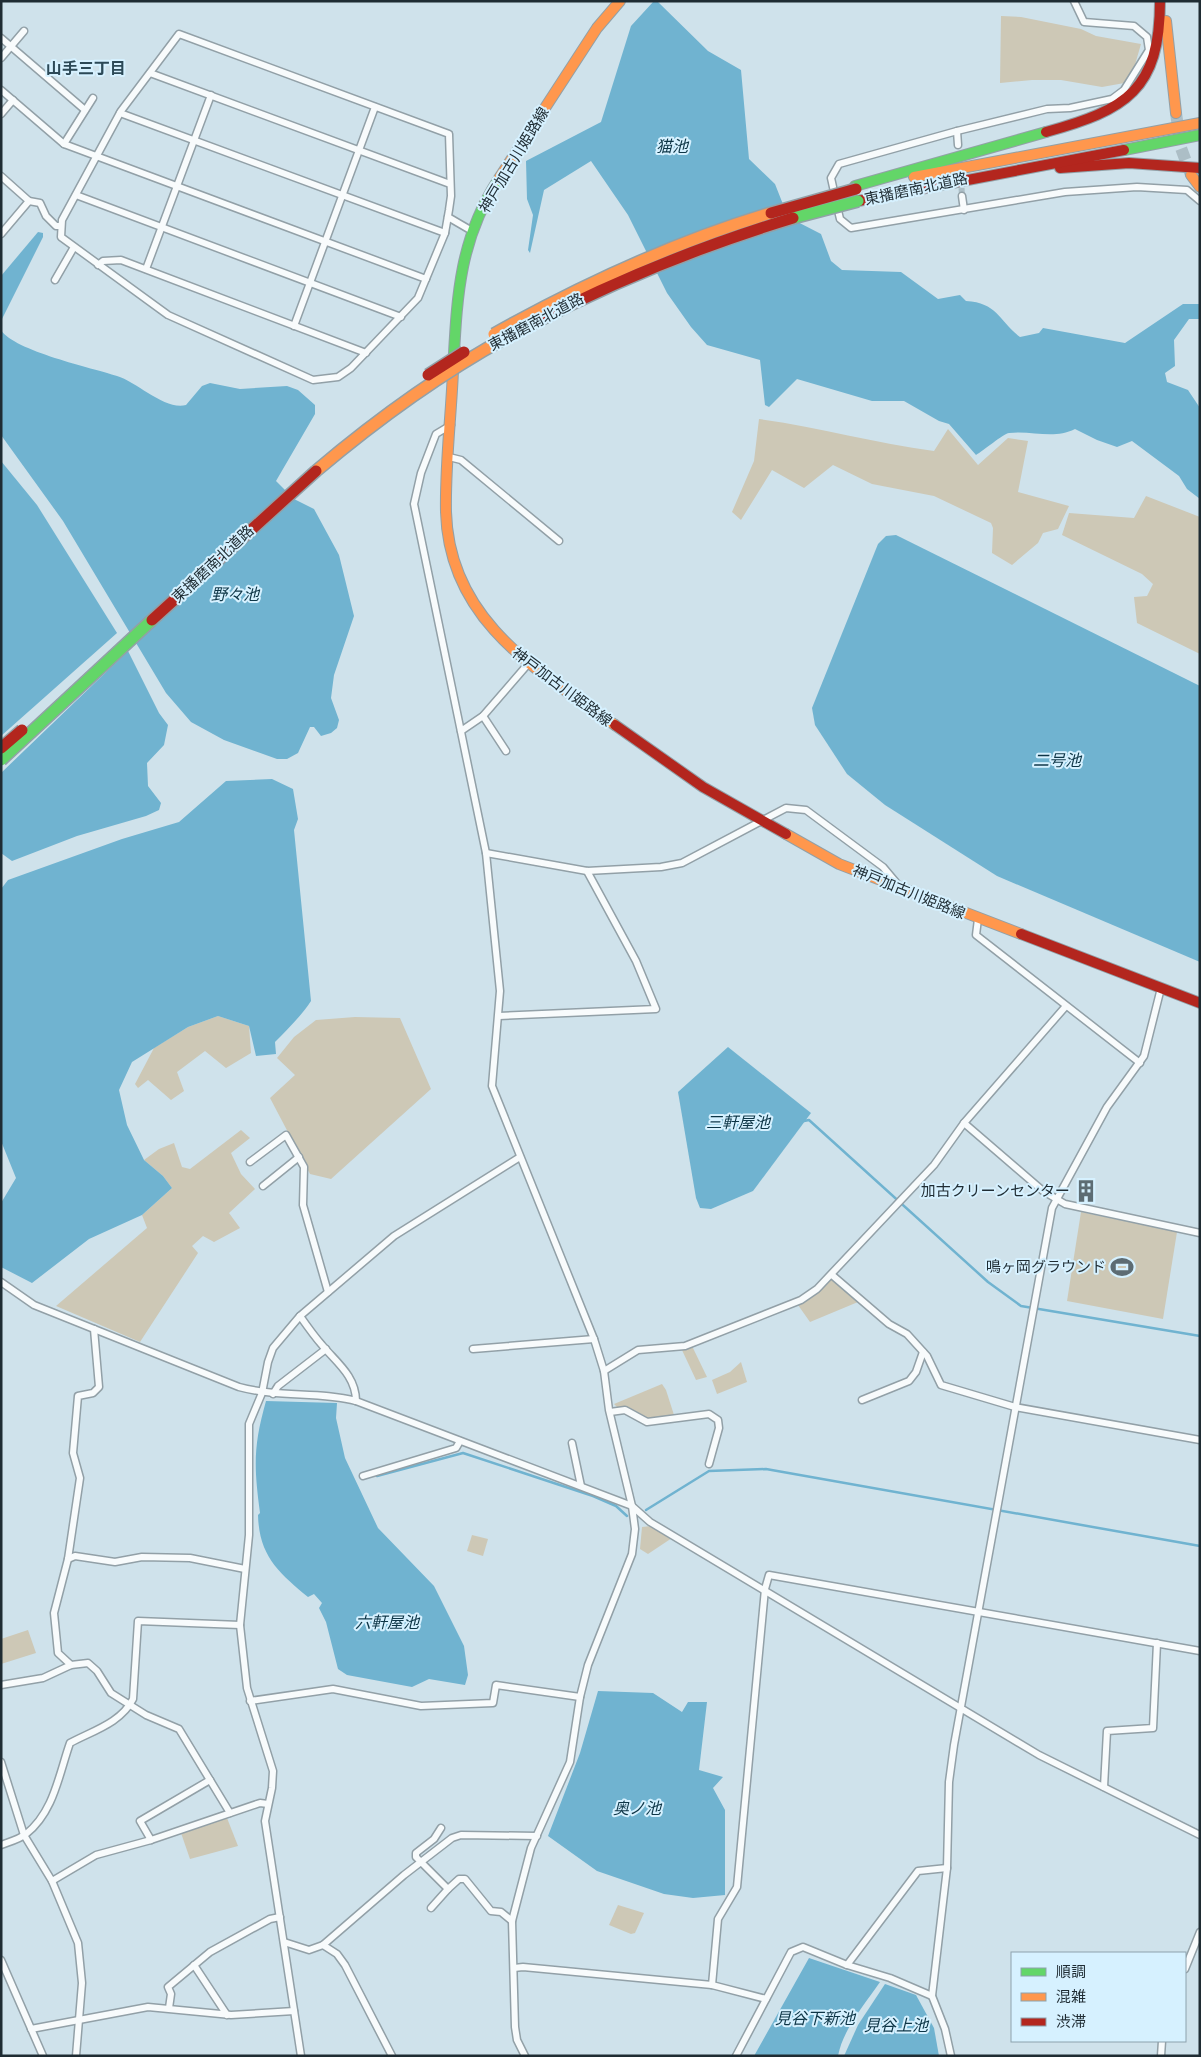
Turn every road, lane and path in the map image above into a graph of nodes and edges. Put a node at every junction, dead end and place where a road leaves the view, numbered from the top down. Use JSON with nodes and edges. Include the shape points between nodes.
{"nodes":[{"id":1,"x":620,"y":1,"type":"edge"},
{"id":2,"x":1074,"y":1,"type":"edge"},
{"id":3,"x":1161,"y":1,"type":"edge"},
{"id":4,"x":24,"y":30,"type":"dead end"},
{"id":5,"x":1,"y":38,"type":"edge"},
{"id":6,"x":11,"y":47,"type":"junction"},
{"id":7,"x":1,"y":58,"type":"edge"},
{"id":8,"x":150,"y":73,"type":"junction"},
{"id":9,"x":1,"y":90,"type":"edge"},
{"id":10,"x":211,"y":95,"type":"junction"},
{"id":11,"x":93,"y":98,"type":"dead end"},
{"id":12,"x":13,"y":100,"type":"junction"},
{"id":13,"x":375,"y":107,"type":"junction"},
{"id":14,"x":85,"y":110,"type":"junction"},
{"id":15,"x":120,"y":113,"type":"junction"},
{"id":16,"x":1176,"y":113,"type":"tunnel mouth"},
{"id":17,"x":1,"y":114,"type":"edge"},
{"id":18,"x":1200,"y":123,"type":"edge"},
{"id":19,"x":957,"y":131,"type":"junction"},
{"id":20,"x":1200,"y":135,"type":"edge"},
{"id":21,"x":194,"y":140,"type":"junction"},
{"id":22,"x":64,"y":144,"type":"junction"},
{"id":23,"x":958,"y":145,"type":"dead end"},
{"id":24,"x":360,"y":151,"type":"junction"},
{"id":25,"x":97,"y":155,"type":"junction"},
{"id":26,"x":1195,"y":172,"type":"edge"},
{"id":27,"x":1,"y":176,"type":"edge"},
{"id":28,"x":450,"y":184,"type":"junction"},
{"id":29,"x":178,"y":185,"type":"junction"},
{"id":30,"x":1200,"y":187,"type":"edge"},
{"id":31,"x":856,"y":192,"type":"junction"},
{"id":32,"x":76,"y":195,"type":"junction"},
{"id":33,"x":344,"y":195,"type":"junction"},
{"id":34,"x":962,"y":196,"type":"tunnel mouth"},
{"id":35,"x":29,"y":201,"type":"junction"},
{"id":36,"x":1200,"y":201,"type":"edge"},
{"id":37,"x":964,"y":210,"type":"junction"},
{"id":38,"x":448,"y":217,"type":"junction"},
{"id":39,"x":61,"y":226,"type":"junction"},
{"id":40,"x":162,"y":228,"type":"junction"},
{"id":41,"x":2,"y":231,"type":"edge"},
{"id":42,"x":472,"y":231,"type":"junction"},
{"id":43,"x":445,"y":233,"type":"junction"},
{"id":44,"x":327,"y":241,"type":"junction"},
{"id":45,"x":74,"y":247,"type":"junction"},
{"id":46,"x":98,"y":265,"type":"junction"},
{"id":47,"x":146,"y":270,"type":"junction"},
{"id":48,"x":426,"y":279,"type":"junction"},
{"id":49,"x":55,"y":280,"type":"dead end"},
{"id":50,"x":311,"y":283,"type":"junction"},
{"id":51,"x":401,"y":317,"type":"junction"},
{"id":52,"x":294,"y":326,"type":"junction"},
{"id":53,"x":366,"y":353,"type":"junction"},
{"id":54,"x":451,"y":425,"type":"junction"},
{"id":55,"x":449,"y":457,"type":"junction"},
{"id":56,"x":560,"y":541,"type":"dead end"},
{"id":57,"x":528,"y":664,"type":"junction"},
{"id":58,"x":483,"y":716,"type":"junction"},
{"id":59,"x":461,"y":730,"type":"junction"},
{"id":60,"x":1,"y":748,"type":"edge"},
{"id":61,"x":506,"y":751,"type":"dead end"},
{"id":62,"x":1,"y":760,"type":"edge"},
{"id":63,"x":760,"y":822,"type":"junction"},
{"id":64,"x":486,"y":853,"type":"junction"},
{"id":65,"x":587,"y":871,"type":"junction"},
{"id":66,"x":900,"y":888,"type":"junction"},
{"id":67,"x":978,"y":919,"type":"junction"},
{"id":68,"x":1161,"y":988,"type":"junction"},
{"id":69,"x":1200,"y":1003,"type":"edge"},
{"id":70,"x":1066,"y":1006,"type":"junction"},
{"id":71,"x":499,"y":1016,"type":"junction"},
{"id":72,"x":1140,"y":1063,"type":"junction"},
{"id":73,"x":964,"y":1122,"type":"junction"},
{"id":74,"x":299,"y":1157,"type":"junction"},
{"id":75,"x":520,"y":1157,"type":"junction"},
{"id":76,"x":250,"y":1162,"type":"dead end"},
{"id":77,"x":263,"y":1186,"type":"dead end"},
{"id":78,"x":1056,"y":1200,"type":"junction"},
{"id":79,"x":1200,"y":1232,"type":"edge"},
{"id":80,"x":832,"y":1275,"type":"junction"},
{"id":81,"x":1,"y":1282,"type":"edge"},
{"id":82,"x":328,"y":1292,"type":"junction"},
{"id":83,"x":300,"y":1316,"type":"junction"},
{"id":84,"x":94,"y":1329,"type":"junction"},
{"id":85,"x":594,"y":1339,"type":"junction"},
{"id":86,"x":326,"y":1349,"type":"junction"},
{"id":87,"x":473,"y":1349,"type":"dead end"},
{"id":88,"x":923,"y":1352,"type":"junction"},
{"id":89,"x":604,"y":1371,"type":"junction"},
{"id":90,"x":262,"y":1393,"type":"junction"},
{"id":91,"x":273,"y":1394,"type":"junction"},
{"id":92,"x":862,"y":1400,"type":"dead end"},
{"id":93,"x":356,"y":1401,"type":"junction"},
{"id":94,"x":1015,"y":1407,"type":"junction"},
{"id":95,"x":610,"y":1412,"type":"junction"},
{"id":96,"x":1200,"y":1440,"type":"edge"},
{"id":97,"x":460,"y":1441,"type":"junction"},
{"id":98,"x":572,"y":1443,"type":"dead end"},
{"id":99,"x":709,"y":1464,"type":"dead end"},
{"id":100,"x":363,"y":1476,"type":"dead end"},
{"id":101,"x":581,"y":1486,"type":"junction"},
{"id":102,"x":632,"y":1506,"type":"junction"},
{"id":103,"x":68,"y":1559,"type":"junction"},
{"id":104,"x":245,"y":1569,"type":"junction"},
{"id":105,"x":765,"y":1589,"type":"junction"},
{"id":106,"x":980,"y":1611,"type":"junction"},
{"id":107,"x":240,"y":1625,"type":"junction"},
{"id":108,"x":1157,"y":1642,"type":"junction"},
{"id":109,"x":1200,"y":1651,"type":"edge"},
{"id":110,"x":70,"y":1665,"type":"junction"},
{"id":111,"x":1,"y":1685,"type":"edge"},
{"id":112,"x":580,"y":1697,"type":"junction"},
{"id":113,"x":250,"y":1701,"type":"junction"},
{"id":114,"x":130,"y":1705,"type":"junction"},
{"id":115,"x":961,"y":1708,"type":"junction"},
{"id":116,"x":1,"y":1762,"type":"edge"},
{"id":117,"x":210,"y":1780,"type":"junction"},
{"id":118,"x":1104,"y":1787,"type":"junction"},
{"id":119,"x":268,"y":1804,"type":"junction"},
{"id":120,"x":230,"y":1813,"type":"junction"},
{"id":121,"x":441,"y":1828,"type":"dead end"},
{"id":122,"x":1200,"y":1835,"type":"edge"},
{"id":123,"x":24,"y":1836,"type":"junction"},
{"id":124,"x":537,"y":1836,"type":"junction"},
{"id":125,"x":151,"y":1840,"type":"junction"},
{"id":126,"x":1,"y":1846,"type":"edge"},
{"id":127,"x":420,"y":1862,"type":"junction"},
{"id":128,"x":947,"y":1868,"type":"junction"},
{"id":129,"x":52,"y":1881,"type":"junction"},
{"id":130,"x":448,"y":1889,"type":"junction"},
{"id":131,"x":431,"y":1908,"type":"dead end"},
{"id":132,"x":280,"y":1917,"type":"junction"},
{"id":133,"x":512,"y":1921,"type":"junction"},
{"id":134,"x":1200,"y":1932,"type":"edge"},
{"id":135,"x":284,"y":1942,"type":"junction"},
{"id":136,"x":323,"y":1945,"type":"junction"},
{"id":137,"x":1,"y":1960,"type":"edge"},
{"id":138,"x":194,"y":1965,"type":"junction"},
{"id":139,"x":847,"y":1965,"type":"junction"},
{"id":140,"x":1186,"y":1967,"type":"edge"},
{"id":141,"x":514,"y":1968,"type":"junction"},
{"id":142,"x":712,"y":1985,"type":"junction"},
{"id":143,"x":932,"y":1996,"type":"junction"},
{"id":144,"x":766,"y":1999,"type":"junction"},
{"id":145,"x":170,"y":2008,"type":"junction"},
{"id":146,"x":294,"y":2011,"type":"junction"},
{"id":147,"x":226,"y":2015,"type":"junction"},
{"id":148,"x":80,"y":2019,"type":"junction"},
{"id":149,"x":31,"y":2029,"type":"junction"},
{"id":150,"x":1162,"y":2042,"type":"edge"},
{"id":151,"x":43,"y":2056,"type":"edge"},
{"id":152,"x":76,"y":2056,"type":"edge"},
{"id":153,"x":301,"y":2056,"type":"edge"},
{"id":154,"x":392,"y":2056,"type":"edge"},
{"id":155,"x":525,"y":2056,"type":"edge"},
{"id":156,"x":736,"y":2056,"type":"edge"},
{"id":157,"x":951,"y":2056,"type":"edge"},
{"id":158,"x":1161,"y":2056,"type":"edge"}],
"edges":[{"from":1,"to":42,"type":"main road","name":"神戸加古川姫路線","via":[[597,28],[492,190]]},
{"from":2,"to":19,"type":"street","via":[[1084,22],[1134,26],[1147,37],[1149,50],[1124,90],[1112,99],[1070,108],[1047,109]]},
{"from":3,"to":16,"type":"main road"},
{"from":3,"to":31,"type":"main road","via":[[1160,32],[1153,62],[1138,89],[1114,109],[1083,122]]},
{"from":4,"to":6,"type":"street"},
{"from":5,"to":6,"type":"street"},
{"from":6,"to":7,"type":"street"},
{"from":6,"to":14,"type":"street"},
{"from":8,"to":10,"type":"street"},
{"from":8,"to":13,"type":"street","via":[[179,34]]},
{"from":8,"to":15,"type":"street"},
{"from":9,"to":12,"type":"street"},
{"from":10,"to":21,"type":"street"},
{"from":10,"to":24,"type":"street"},
{"from":11,"to":14,"type":"street"},
{"from":12,"to":17,"type":"street"},
{"from":12,"to":22,"type":"street"},
{"from":13,"to":24,"type":"street"},
{"from":13,"to":28,"type":"street","via":[[449,134]]},
{"from":14,"to":22,"type":"street"},
{"from":15,"to":21,"type":"street"},
{"from":15,"to":25,"type":"street"},
{"from":18,"to":31,"type":"main road","name":"東播磨南北道路","via":[[1008,158]]},
{"from":19,"to":23,"type":"street"},
{"from":19,"to":37,"type":"street","via":[[839,164],[831,178],[840,219],[851,228]]},
{"from":20,"to":31,"type":"main road","name":"東播磨南北道路"},
{"from":21,"to":29,"type":"street"},
{"from":21,"to":33,"type":"street"},
{"from":22,"to":25,"type":"street"},
{"from":24,"to":28,"type":"street"},
{"from":24,"to":33,"type":"street"},
{"from":25,"to":29,"type":"street"},
{"from":25,"to":32,"type":"street"},
{"from":26,"to":30,"type":"main road"},
{"from":26,"to":31,"type":"main road","via":[[1158,164],[1102,164]]},
{"from":27,"to":35,"type":"street"},
{"from":28,"to":38,"type":"street"},
{"from":29,"to":40,"type":"street"},
{"from":29,"to":44,"type":"street"},
{"from":31,"to":60,"type":"main road","name":"東播磨南北道路","bridge":true,"via":[[816,199],[699,236],[598,279],[516,321],[436,370],[373,414],[302,472]]},
{"from":31,"to":62,"type":"main road","name":"東播磨南北道路","bridge":true,"via":[[630,274],[558,309],[443,376],[378,421],[281,501]]},
{"from":32,"to":39,"type":"street"},
{"from":32,"to":40,"type":"street"},
{"from":33,"to":43,"type":"street"},
{"from":33,"to":44,"type":"street"},
{"from":34,"to":37,"type":"street"},
{"from":35,"to":39,"type":"street","via":[[40,203],[46,216],[56,226]]},
{"from":35,"to":41,"type":"street"},
{"from":36,"to":37,"type":"street","via":[[1187,190],[1136,187],[1065,192]]},
{"from":38,"to":42,"type":"street"},
{"from":38,"to":43,"type":"street"},
{"from":39,"to":45,"type":"street","via":[[61,237]]},
{"from":40,"to":47,"type":"street"},
{"from":40,"to":50,"type":"street"},
{"from":42,"to":54,"type":"main road","name":"神戸加古川姫路線","via":[[459,280]]},
{"from":43,"to":48,"type":"street"},
{"from":44,"to":48,"type":"street"},
{"from":44,"to":50,"type":"street"},
{"from":45,"to":46,"type":"street"},
{"from":45,"to":49,"type":"street"},
{"from":46,"to":47,"type":"street","via":[[103,261],[121,260]]},
{"from":46,"to":53,"type":"street","via":[[168,315],[313,380],[338,377]]},
{"from":47,"to":52,"type":"street"},
{"from":48,"to":51,"type":"street","via":[[418,298]]},
{"from":50,"to":51,"type":"street"},
{"from":50,"to":52,"type":"street"},
{"from":51,"to":53,"type":"street"},
{"from":52,"to":53,"type":"street"},
{"from":54,"to":55,"type":"main road","name":"神戸加古川姫路線"},
{"from":54,"to":59,"type":"street","via":[[436,434],[421,473],[414,504]]},
{"from":55,"to":56,"type":"street","via":[[461,460]]},
{"from":55,"to":57,"type":"main road","name":"神戸加古川姫路線","via":[[446,512],[450,545],[459,576],[489,626]]},
{"from":57,"to":58,"type":"street"},
{"from":57,"to":63,"type":"main road","name":"神戸加古川姫路線","via":[[703,787]]},
{"from":58,"to":59,"type":"street"},
{"from":58,"to":61,"type":"street"},
{"from":59,"to":64,"type":"street"},
{"from":63,"to":65,"type":"street","via":[[682,863]]},
{"from":63,"to":66,"type":"main road","name":"神戸加古川姫路線","via":[[839,864]]},
{"from":63,"to":66,"type":"street","via":[[786,808],[806,810],[883,867]]},
{"from":64,"to":65,"type":"street"},
{"from":64,"to":71,"type":"street","via":[[500,970]]},
{"from":65,"to":71,"type":"street","via":[[636,961],[656,1009]]},
{"from":66,"to":67,"type":"main road","name":"神戸加古川姫路線"},
{"from":67,"to":68,"type":"main road","name":"神戸加古川姫路線"},
{"from":67,"to":70,"type":"street","via":[[976,934]]},
{"from":68,"to":69,"type":"main road","name":"神戸加古川姫路線"},
{"from":68,"to":72,"type":"street"},
{"from":70,"to":72,"type":"street"},
{"from":70,"to":73,"type":"street"},
{"from":71,"to":75,"type":"street","via":[[492,1086]]},
{"from":72,"to":78,"type":"street","via":[[1107,1107]]},
{"from":73,"to":78,"type":"street"},
{"from":73,"to":80,"type":"street","via":[[934,1165]]},
{"from":74,"to":76,"type":"street","via":[[284,1134]]},
{"from":74,"to":77,"type":"street"},
{"from":74,"to":82,"type":"street","via":[[305,1171],[303,1205]]},
{"from":75,"to":82,"type":"street","via":[[394,1236]]},
{"from":75,"to":85,"type":"street"},
{"from":78,"to":79,"type":"street"},
{"from":78,"to":94,"type":"street"},
{"from":80,"to":88,"type":"street","via":[[889,1324],[907,1334]]},
{"from":80,"to":89,"type":"street","via":[[801,1300],[769,1314],[686,1346],[638,1350]]},
{"from":81,"to":84,"type":"street","via":[[34,1305]]},
{"from":82,"to":83,"type":"street"},
{"from":83,"to":86,"type":"street"},
{"from":83,"to":90,"type":"street","via":[[273,1348]]},
{"from":84,"to":90,"type":"street"},
{"from":84,"to":103,"type":"street","via":[[99,1388],[93,1393],[78,1396],[73,1454],[80,1478]]},
{"from":85,"to":87,"type":"street"},
{"from":85,"to":89,"type":"street"},
{"from":86,"to":91,"type":"street","via":[[278,1386]]},
{"from":86,"to":93,"type":"street","via":[[349,1376]]},
{"from":88,"to":92,"type":"street","via":[[909,1381]]},
{"from":88,"to":94,"type":"street","via":[[941,1385]]},
{"from":89,"to":95,"type":"street"},
{"from":90,"to":91,"type":"street"},
{"from":90,"to":104,"type":"street","via":[[249,1424],[249,1535]]},
{"from":91,"to":93,"type":"street","via":[[343,1397]]},
{"from":93,"to":97,"type":"street"},
{"from":94,"to":96,"type":"street"},
{"from":94,"to":106,"type":"street"},
{"from":95,"to":99,"type":"street","via":[[625,1410],[647,1422],[709,1414],[718,1420],[719,1428]]},
{"from":95,"to":102,"type":"street"},
{"from":97,"to":100,"type":"street","via":[[456,1448]]},
{"from":97,"to":101,"type":"street"},
{"from":98,"to":101,"type":"street"},
{"from":101,"to":102,"type":"street"},
{"from":102,"to":105,"type":"street","via":[[650,1522]]},
{"from":102,"to":112,"type":"street","via":[[635,1529],[632,1554],[588,1665]]},
{"from":103,"to":104,"type":"street","via":[[75,1556],[115,1562],[142,1557],[190,1558]]},
{"from":103,"to":110,"type":"street","via":[[54,1625],[58,1653]]},
{"from":104,"to":107,"type":"street"},
{"from":105,"to":106,"type":"street","via":[[769,1575]]},
{"from":105,"to":115,"type":"street"},
{"from":105,"to":142,"type":"street","via":[[737,1887],[718,1919]]},
{"from":106,"to":108,"type":"street"},
{"from":106,"to":115,"type":"street"},
{"from":107,"to":113,"type":"street"},
{"from":107,"to":114,"type":"street","via":[[138,1621]]},
{"from":108,"to":109,"type":"street"},
{"from":108,"to":118,"type":"street","via":[[1153,1728],[1107,1731]]},
{"from":110,"to":111,"type":"street","via":[[42,1678]]},
{"from":110,"to":114,"type":"street","via":[[88,1663],[97,1670],[111,1693]]},
{"from":112,"to":113,"type":"street","via":[[496,1685],[493,1703],[421,1706],[333,1689]]},
{"from":112,"to":124,"type":"street","via":[[570,1762]]},
{"from":113,"to":119,"type":"street","via":[[273,1771]]},
{"from":114,"to":117,"type":"street","via":[[163,1724],[179,1729]]},
{"from":114,"to":123,"type":"street","via":[[110,1723],[70,1743],[49,1803]]},
{"from":115,"to":118,"type":"street","via":[[1038,1755]]},
{"from":115,"to":128,"type":"street","via":[[949,1782]]},
{"from":116,"to":123,"type":"street"},
{"from":117,"to":120,"type":"street"},
{"from":117,"to":125,"type":"street","via":[[140,1821]]},
{"from":118,"to":122,"type":"street"},
{"from":119,"to":120,"type":"street","via":[[260,1802]]},
{"from":119,"to":132,"type":"street","via":[[265,1821]]},
{"from":120,"to":125,"type":"street"},
{"from":121,"to":127,"type":"street","via":[[434,1839],[416,1853]]},
{"from":123,"to":126,"type":"street"},
{"from":123,"to":129,"type":"street"},
{"from":124,"to":127,"type":"street","via":[[461,1835]]},
{"from":124,"to":133,"type":"street"},
{"from":125,"to":129,"type":"street","via":[[96,1855]]},
{"from":127,"to":130,"type":"street"},
{"from":127,"to":136,"type":"street"},
{"from":128,"to":139,"type":"street","via":[[918,1871]]},
{"from":128,"to":143,"type":"street"},
{"from":129,"to":148,"type":"street","via":[[80,1951]]},
{"from":130,"to":131,"type":"street"},
{"from":130,"to":133,"type":"street","via":[[459,1879],[465,1879],[491,1910],[501,1912]]},
{"from":132,"to":135,"type":"street"},
{"from":132,"to":138,"type":"street","via":[[270,1919],[210,1952]]},
{"from":133,"to":141,"type":"street"},
{"from":134,"to":140,"type":"street"},
{"from":135,"to":136,"type":"street","via":[[309,1950]]},
{"from":135,"to":146,"type":"street"},
{"from":136,"to":154,"type":"street","via":[[337,1954],[345,1965]]},
{"from":137,"to":149,"type":"street"},
{"from":138,"to":145,"type":"street","via":[[168,1988]]},
{"from":138,"to":147,"type":"street"},
{"from":139,"to":143,"type":"street","via":[[890,1978]]},
{"from":139,"to":144,"type":"street","via":[[803,1947],[797,1949],[788,1955]]},
{"from":141,"to":142,"type":"street"},
{"from":141,"to":155,"type":"street","via":[[515,2027]]},
{"from":142,"to":144,"type":"street"},
{"from":143,"to":157,"type":"street"},
{"from":144,"to":156,"type":"street"},
{"from":145,"to":147,"type":"street"},
{"from":145,"to":148,"type":"street","via":[[148,2007]]},
{"from":146,"to":147,"type":"street"},
{"from":146,"to":153,"type":"street"},
{"from":148,"to":149,"type":"street"},
{"from":148,"to":152,"type":"street"},
{"from":149,"to":151,"type":"street"},
{"from":150,"to":158,"type":"street"}]}
